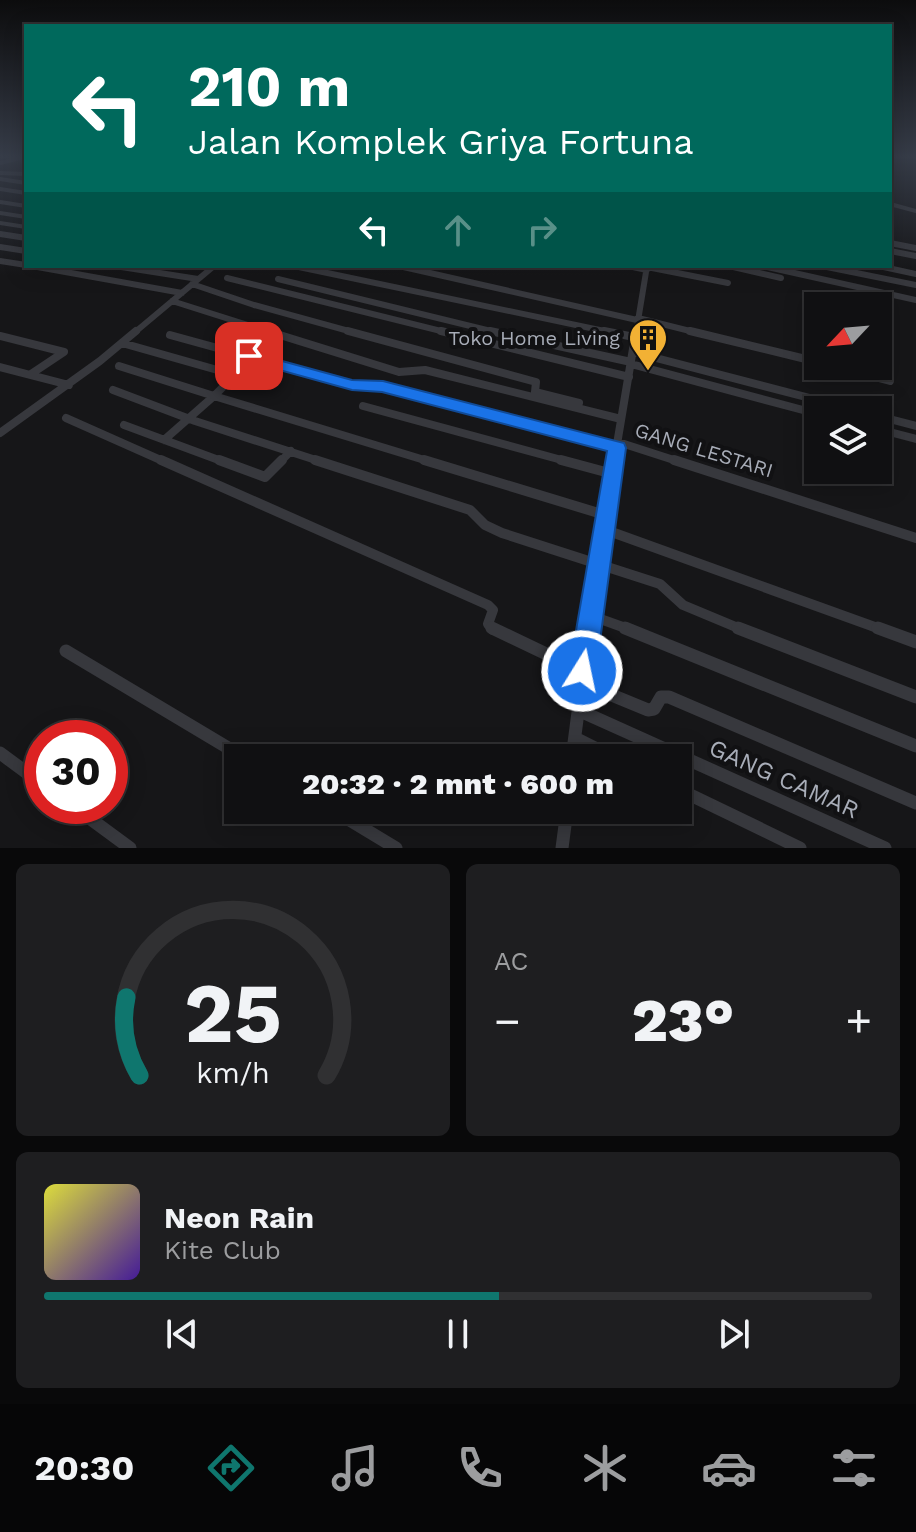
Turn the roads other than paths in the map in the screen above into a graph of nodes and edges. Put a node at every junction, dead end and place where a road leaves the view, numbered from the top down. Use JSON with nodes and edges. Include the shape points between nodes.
{"nodes":[{"id":1,"x":0,"y":202,"type":"edge"},
{"id":2,"x":892,"y":205,"type":"edge"},
{"id":3,"x":24,"y":206,"type":"edge"},
{"id":4,"x":916,"y":211,"type":"edge"},
{"id":5,"x":0,"y":213,"type":"edge"},
{"id":6,"x":24,"y":217,"type":"edge"},
{"id":7,"x":0,"y":223,"type":"edge"},
{"id":8,"x":24,"y":227,"type":"edge"},
{"id":9,"x":0,"y":234,"type":"edge"},
{"id":10,"x":24,"y":238,"type":"edge"},
{"id":11,"x":892,"y":243,"type":"edge"},
{"id":12,"x":0,"y":247,"type":"edge"},
{"id":13,"x":916,"y":248,"type":"edge"},
{"id":14,"x":24,"y":251,"type":"edge"},
{"id":15,"x":892,"y":251,"type":"edge"},
{"id":16,"x":916,"y":256,"type":"edge"},
{"id":17,"x":0,"y":261,"type":"edge"},
{"id":18,"x":24,"y":265,"type":"edge"},
{"id":19,"x":40,"y":268,"type":"edge"},
{"id":20,"x":125,"y":268,"type":"edge"},
{"id":21,"x":212,"y":268,"type":"edge"},
{"id":22,"x":304,"y":268,"type":"edge"},
{"id":23,"x":408,"y":268,"type":"edge"},
{"id":24,"x":647,"y":268,"type":"edge"},
{"id":25,"x":738,"y":268,"type":"edge"},
{"id":26,"x":772,"y":268,"type":"edge"},
{"id":27,"x":832,"y":268,"type":"edge"},
{"id":28,"x":888,"y":268,"type":"edge"},
{"id":29,"x":916,"y":274,"type":"edge"},
{"id":30,"x":227,"y":278,"type":"dead end"},
{"id":31,"x":781,"y":278,"type":"dead end"},
{"id":32,"x":278,"y":279,"type":"dead end"},
{"id":33,"x":195,"y":282,"type":"junction"},
{"id":34,"x":728,"y":283,"type":"dead end"},
{"id":35,"x":916,"y":285,"type":"edge"},
{"id":36,"x":182,"y":293,"type":"junction"},
{"id":37,"x":916,"y":300,"type":"edge"},
{"id":38,"x":172,"y":301,"type":"junction"},
{"id":39,"x":638,"y":319,"type":"junction"},
{"id":40,"x":170,"y":335,"type":"dead end"},
{"id":41,"x":0,"y":336,"type":"edge"},
{"id":42,"x":634,"y":337,"type":"junction"},
{"id":43,"x":122,"y":343,"type":"junction"},
{"id":44,"x":632,"y":359,"type":"junction"},
{"id":45,"x":804,"y":359,"type":"edge"},
{"id":46,"x":119,"y":366,"type":"dead end"},
{"id":47,"x":0,"y":367,"type":"edge"},
{"id":48,"x":31,"y":374,"type":"junction"},
{"id":49,"x":629,"y":377,"type":"junction"},
{"id":50,"x":886,"y":380,"type":"edge"},
{"id":51,"x":890,"y":381,"type":"dead end"},
{"id":52,"x":69,"y":385,"type":"junction"},
{"id":53,"x":113,"y":390,"type":"dead end"},
{"id":54,"x":214,"y":396,"type":"junction"},
{"id":55,"x":804,"y":398,"type":"edge"},
{"id":56,"x":363,"y":406,"type":"dead end"},
{"id":57,"x":804,"y":410,"type":"edge"},
{"id":58,"x":622,"y":417,"type":"junction"},
{"id":59,"x":66,"y":418,"type":"dead end"},
{"id":60,"x":190,"y":418,"type":"junction"},
{"id":61,"x":892,"y":420,"type":"edge"},
{"id":62,"x":124,"y":425,"type":"dead end"},
{"id":63,"x":916,"y":426,"type":"edge"},
{"id":64,"x":0,"y":433,"type":"edge"},
{"id":65,"x":892,"y":433,"type":"edge"},
{"id":66,"x":916,"y":439,"type":"edge"},
{"id":67,"x":164,"y":440,"type":"junction"},
{"id":68,"x":617,"y":445,"type":"junction"},
{"id":69,"x":291,"y":451,"type":"junction"},
{"id":70,"x":613,"y":474,"type":"junction"},
{"id":71,"x":605,"y":515,"type":"junction"},
{"id":72,"x":606,"y":530,"type":"junction"},
{"id":73,"x":916,"y":538,"type":"edge"},
{"id":74,"x":600,"y":564,"type":"junction"},
{"id":75,"x":592,"y":616,"type":"junction"},
{"id":76,"x":916,"y":642,"type":"edge"},
{"id":77,"x":66,"y":651,"type":"dead end"},
{"id":78,"x":581,"y":676,"type":"junction"},
{"id":79,"x":916,"y":697,"type":"edge"},
{"id":80,"x":578,"y":710,"type":"junction"},
{"id":81,"x":575,"y":738,"type":"junction"},
{"id":82,"x":574,"y":744,"type":"edge"},
{"id":83,"x":587,"y":744,"type":"edge"},
{"id":84,"x":224,"y":745,"type":"edge"},
{"id":85,"x":916,"y":746,"type":"edge"},
{"id":86,"x":0,"y":753,"type":"edge"},
{"id":87,"x":24,"y":771,"type":"edge"},
{"id":88,"x":692,"y":796,"type":"edge"},
{"id":89,"x":916,"y":803,"type":"edge"},
{"id":90,"x":97,"y":824,"type":"edge"},
{"id":91,"x":356,"y":824,"type":"edge"},
{"id":92,"x":565,"y":824,"type":"edge"},
{"id":93,"x":130,"y":848,"type":"edge"},
{"id":94,"x":396,"y":848,"type":"edge"},
{"id":95,"x":562,"y":848,"type":"edge"},
{"id":96,"x":800,"y":848,"type":"edge"},
{"id":97,"x":885,"y":848,"type":"edge"}],
"edges":[{"from":1,"to":3,"type":"street"},
{"from":2,"to":4,"type":"street"},
{"from":5,"to":6,"type":"street"},
{"from":7,"to":8,"type":"street"},
{"from":9,"to":10,"type":"street"},
{"from":11,"to":13,"type":"street"},
{"from":12,"to":14,"type":"street"},
{"from":15,"to":16,"type":"street"},
{"from":17,"to":18,"type":"street"},
{"from":19,"to":36,"type":"street"},
{"from":20,"to":33,"type":"street"},
{"from":21,"to":33,"type":"street"},
{"from":22,"to":42,"type":"street"},
{"from":23,"to":39,"type":"street"},
{"from":24,"to":34,"type":"street"},
{"from":24,"to":39,"type":"street"},
{"from":25,"to":31,"type":"street"},
{"from":26,"to":37,"type":"street"},
{"from":27,"to":35,"type":"street"},
{"from":28,"to":29,"type":"street"},
{"from":30,"to":49,"type":"street"},
{"from":32,"to":44,"type":"street","via":[[392,309]]},
{"from":33,"to":36,"type":"street"},
{"from":33,"to":58,"type":"street","via":[[269,309],[536,382],[535,392]]},
{"from":36,"to":38,"type":"street"},
{"from":38,"to":43,"type":"street"},
{"from":38,"to":58,"type":"street","via":[[399,372],[425,370]]},
{"from":39,"to":42,"type":"street"},
{"from":39,"to":45,"type":"street"},
{"from":40,"to":68,"type":"street","name":"GANG LESTARI","via":[[331,380],[383,387]]},
{"from":41,"to":48,"type":"street","via":[[64,352]]},
{"from":42,"to":44,"type":"street"},
{"from":43,"to":52,"type":"street"},
{"from":43,"to":54,"type":"street","via":[[235,375]]},
{"from":44,"to":49,"type":"street"},
{"from":44,"to":55,"type":"street"},
{"from":44,"to":57,"type":"street"},
{"from":46,"to":54,"type":"street"},
{"from":47,"to":48,"type":"street"},
{"from":48,"to":52,"type":"street"},
{"from":49,"to":58,"type":"street"},
{"from":50,"to":51,"type":"street"},
{"from":52,"to":64,"type":"street"},
{"from":53,"to":60,"type":"street"},
{"from":54,"to":60,"type":"street"},
{"from":54,"to":71,"type":"street"},
{"from":56,"to":70,"type":"street"},
{"from":58,"to":68,"type":"street"},
{"from":59,"to":78,"type":"street","via":[[488,605],[493,610],[488,624],[494,631]]},
{"from":60,"to":67,"type":"street"},
{"from":60,"to":69,"type":"street"},
{"from":61,"to":63,"type":"street"},
{"from":62,"to":67,"type":"street"},
{"from":65,"to":66,"type":"street"},
{"from":67,"to":69,"type":"street","via":[[265,477]]},
{"from":68,"to":70,"type":"street"},
{"from":68,"to":73,"type":"street","name":"GANG LESTARI"},
{"from":69,"to":74,"type":"street","via":[[470,510],[502,533]]},
{"from":70,"to":71,"type":"street"},
{"from":71,"to":72,"type":"street"},
{"from":72,"to":74,"type":"street"},
{"from":72,"to":76,"type":"street"},
{"from":74,"to":75,"type":"street"},
{"from":74,"to":79,"type":"street","via":[[660,584],[699,613]]},
{"from":75,"to":78,"type":"street"},
{"from":75,"to":85,"type":"street"},
{"from":77,"to":84,"type":"street"},
{"from":78,"to":80,"type":"street"},
{"from":78,"to":89,"type":"street","via":[[648,710],[661,697],[669,697]]},
{"from":80,"to":81,"type":"street"},
{"from":80,"to":97,"type":"street","name":"GANG CAMAR"},
{"from":81,"to":82,"type":"street"},
{"from":81,"to":83,"type":"street"},
{"from":86,"to":87,"type":"street"},
{"from":88,"to":96,"type":"street"},
{"from":90,"to":93,"type":"street"},
{"from":91,"to":94,"type":"street"},
{"from":92,"to":95,"type":"street"}]}
